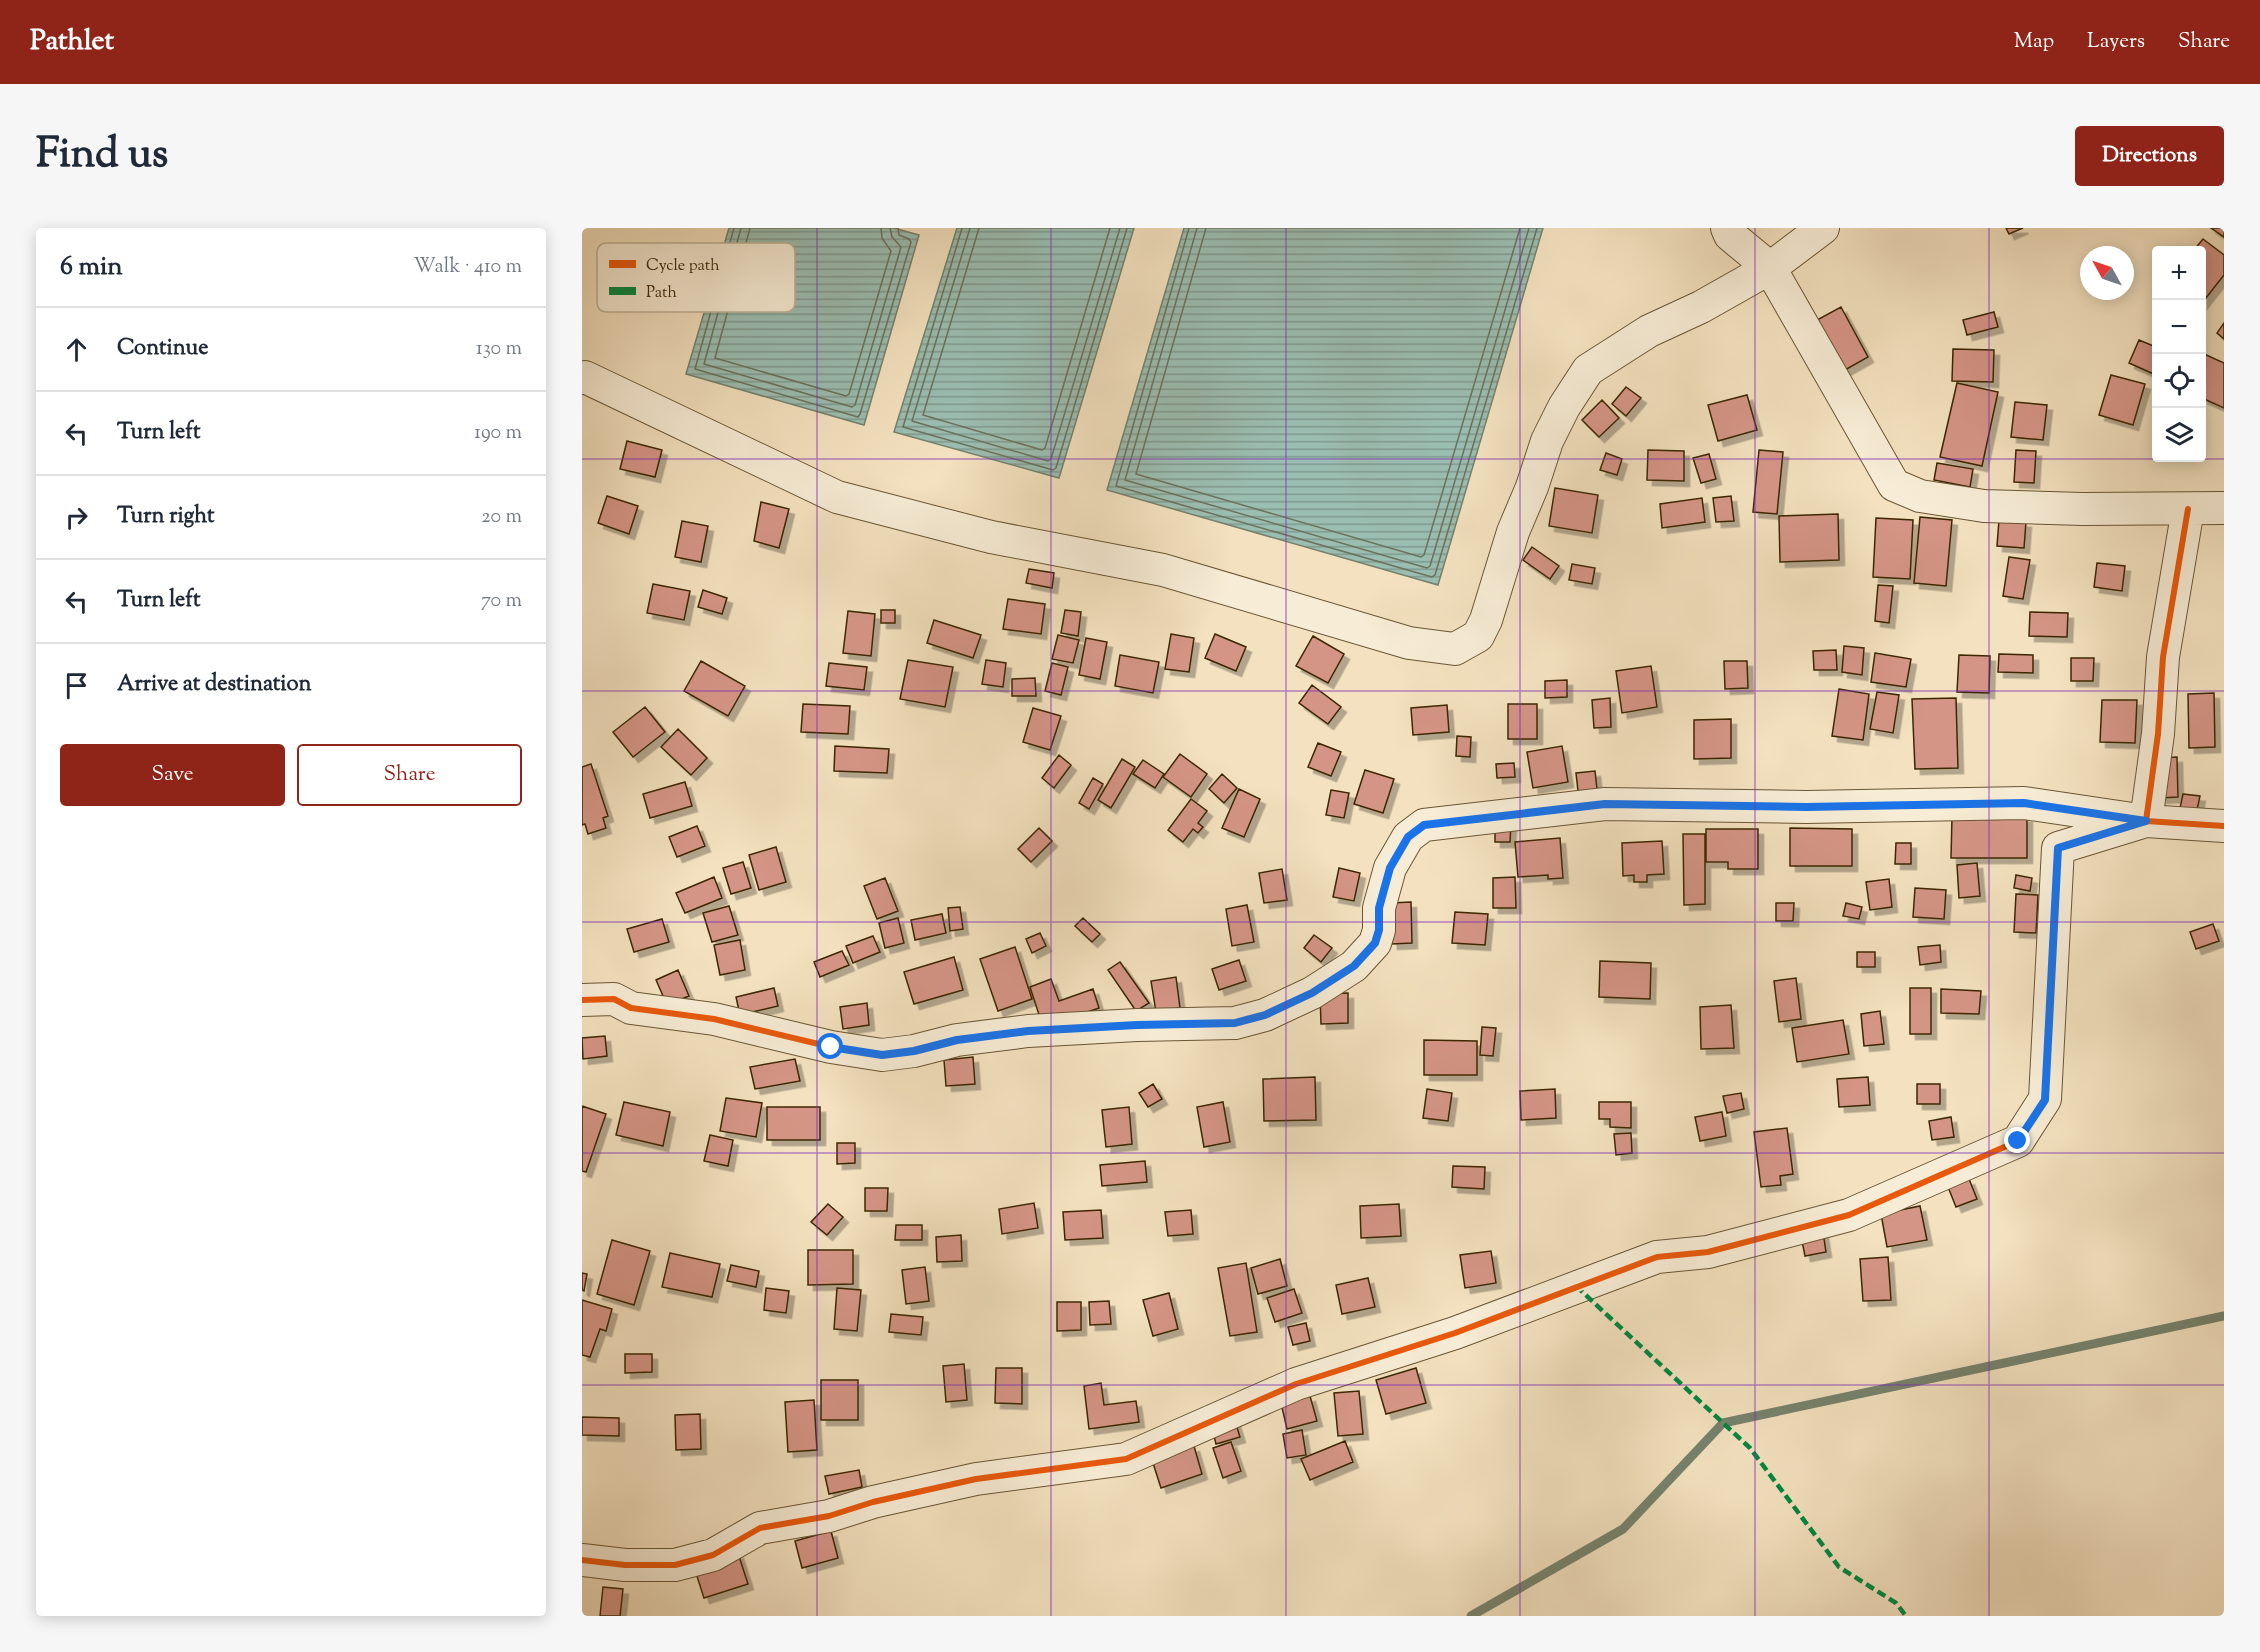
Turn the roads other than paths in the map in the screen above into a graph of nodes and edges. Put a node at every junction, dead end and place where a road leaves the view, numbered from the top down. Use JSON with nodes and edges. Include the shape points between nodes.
{"nodes":[{"id":1,"x":1727,"y":228,"type":"edge"},
{"id":2,"x":1823,"y":228,"type":"edge"},
{"id":3,"x":1770,"y":268,"type":"junction"},
{"id":4,"x":582,"y":378,"type":"edge"},
{"id":5,"x":2224,"y":508,"type":"edge"},
{"id":6,"x":2188,"y":509,"type":"junction"},
{"id":7,"x":2146,"y":821,"type":"junction"},
{"id":8,"x":2224,"y":826,"type":"edge"},
{"id":9,"x":582,"y":1000,"type":"edge"},
{"id":10,"x":582,"y":1560,"type":"edge"}],
"edges":[{"from":1,"to":3,"type":"street","via":[[1730,235]]},
{"from":2,"to":3,"type":"street"},
{"from":3,"to":4,"type":"street","via":[[1649,331],[1588,370],[1547,441],[1486,620],[1478,636],[1455,649],[1408,644],[1163,570],[991,537],[837,497]]},
{"from":3,"to":6,"type":"street","via":[[1894,485],[1920,496],[1984,506]]},
{"from":5,"to":6,"type":"street"},
{"from":6,"to":7,"type":"street","via":[[2163,657]]},
{"from":7,"to":8,"type":"street"},
{"from":7,"to":9,"type":"street","via":[[2024,803],[1806,807],[1605,804],[1424,825],[1408,837],[1390,868],[1375,943],[1354,966],[1312,993],[1265,1015],[1235,1023],[1028,1031],[882,1055],[714,1019],[631,1008],[614,999]]},
{"from":7,"to":10,"type":"street","via":[[2058,848],[2045,1100],[2018,1141],[1849,1215],[1708,1252],[1657,1257],[1455,1332],[1296,1384],[1126,1459],[976,1479],[829,1516],[760,1528],[713,1555],[675,1565]]}]}
